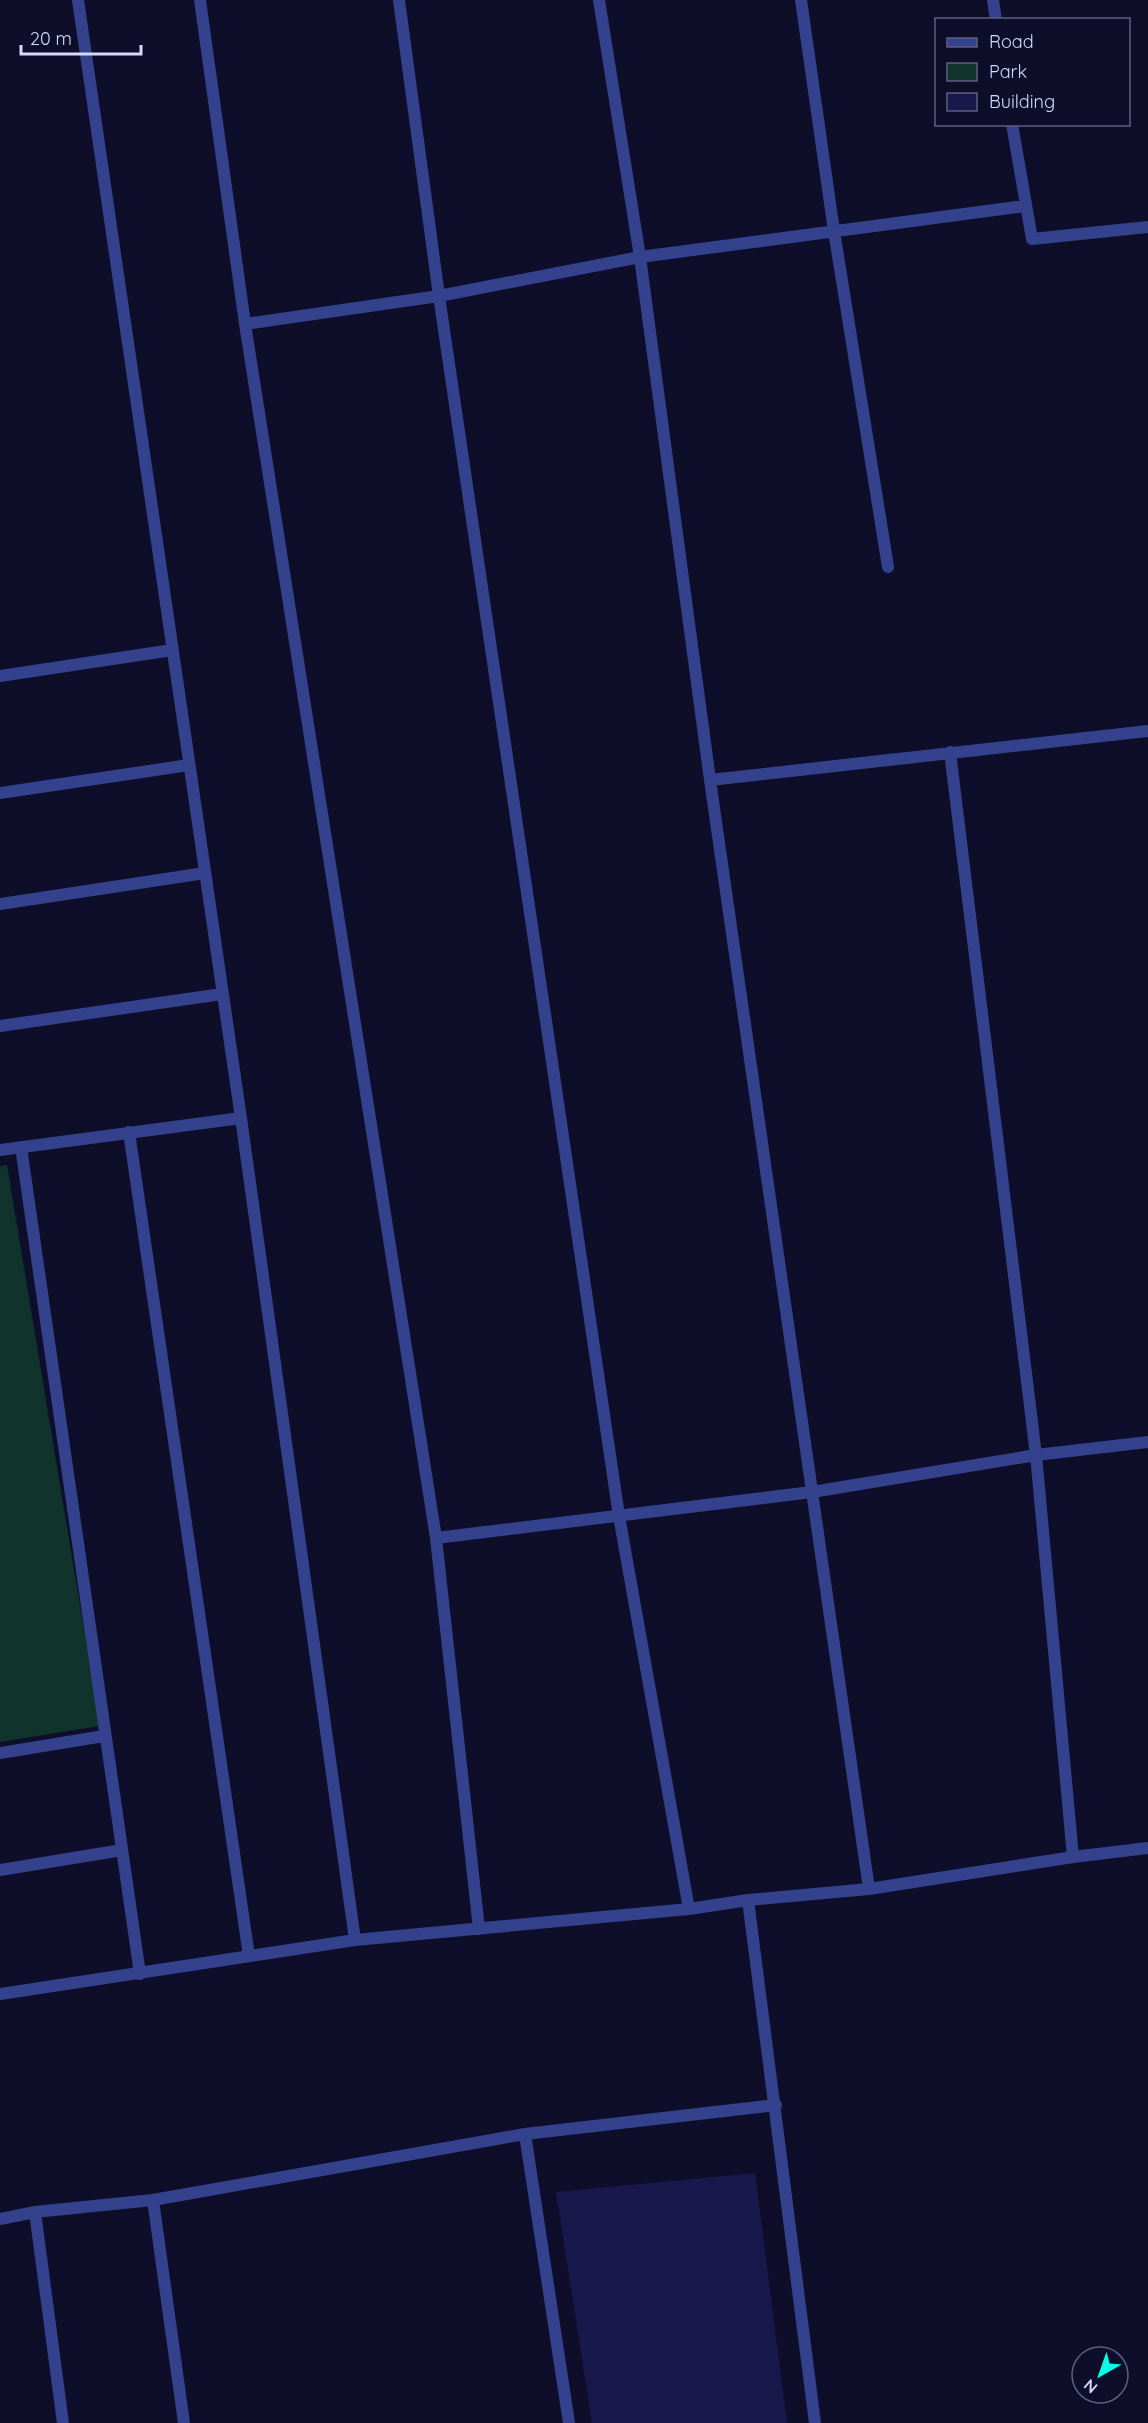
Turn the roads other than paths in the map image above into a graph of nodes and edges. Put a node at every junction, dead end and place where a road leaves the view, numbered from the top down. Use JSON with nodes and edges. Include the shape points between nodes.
{"nodes":[{"id":1,"x":78,"y":0,"type":"edge"},
{"id":2,"x":200,"y":0,"type":"edge"},
{"id":3,"x":399,"y":0,"type":"edge"},
{"id":4,"x":598,"y":0,"type":"edge"},
{"id":5,"x":801,"y":0,"type":"edge"},
{"id":6,"x":993,"y":0,"type":"edge"},
{"id":7,"x":996,"y":18,"type":"edge"},
{"id":8,"x":1012,"y":126,"type":"edge"},
{"id":9,"x":1025,"y":206,"type":"junction"},
{"id":10,"x":1148,"y":227,"type":"edge"},
{"id":11,"x":834,"y":231,"type":"junction"},
{"id":12,"x":640,"y":257,"type":"junction"},
{"id":13,"x":439,"y":296,"type":"junction"},
{"id":14,"x":245,"y":324,"type":"junction"},
{"id":15,"x":888,"y":567,"type":"dead end"},
{"id":16,"x":172,"y":650,"type":"junction"},
{"id":17,"x":0,"y":676,"type":"edge"},
{"id":18,"x":1148,"y":731,"type":"edge"},
{"id":19,"x":950,"y":752,"type":"junction"},
{"id":20,"x":189,"y":765,"type":"junction"},
{"id":21,"x":710,"y":780,"type":"junction"},
{"id":22,"x":0,"y":793,"type":"edge"},
{"id":23,"x":205,"y":873,"type":"junction"},
{"id":24,"x":0,"y":904,"type":"edge"},
{"id":25,"x":222,"y":994,"type":"junction"},
{"id":26,"x":0,"y":1026,"type":"edge"},
{"id":27,"x":241,"y":1118,"type":"junction"},
{"id":28,"x":129,"y":1132,"type":"junction"},
{"id":29,"x":21,"y":1147,"type":"junction"},
{"id":30,"x":0,"y":1150,"type":"edge"},
{"id":31,"x":1148,"y":1442,"type":"edge"},
{"id":32,"x":1036,"y":1455,"type":"junction"},
{"id":33,"x":812,"y":1492,"type":"junction"},
{"id":34,"x":619,"y":1516,"type":"junction"},
{"id":35,"x":436,"y":1538,"type":"junction"},
{"id":36,"x":104,"y":1736,"type":"junction"},
{"id":37,"x":0,"y":1753,"type":"edge"},
{"id":38,"x":1148,"y":1848,"type":"edge"},
{"id":39,"x":122,"y":1850,"type":"junction"},
{"id":40,"x":1073,"y":1857,"type":"junction"},
{"id":41,"x":0,"y":1870,"type":"edge"},
{"id":42,"x":869,"y":1889,"type":"junction"},
{"id":43,"x":748,"y":1900,"type":"junction"},
{"id":44,"x":689,"y":1909,"type":"junction"},
{"id":45,"x":479,"y":1929,"type":"junction"},
{"id":46,"x":355,"y":1940,"type":"junction"},
{"id":47,"x":249,"y":1956,"type":"junction"},
{"id":48,"x":140,"y":1974,"type":"junction"},
{"id":49,"x":0,"y":1994,"type":"edge"},
{"id":50,"x":776,"y":2105,"type":"junction"},
{"id":51,"x":525,"y":2134,"type":"junction"},
{"id":52,"x":153,"y":2200,"type":"junction"},
{"id":53,"x":35,"y":2212,"type":"junction"},
{"id":54,"x":0,"y":2219,"type":"edge"},
{"id":55,"x":63,"y":2423,"type":"edge"},
{"id":56,"x":184,"y":2423,"type":"edge"},
{"id":57,"x":569,"y":2423,"type":"edge"},
{"id":58,"x":815,"y":2423,"type":"edge"}],
"edges":[{"from":1,"to":16,"type":"street"},
{"from":2,"to":14,"type":"street"},
{"from":3,"to":13,"type":"street"},
{"from":4,"to":12,"type":"street"},
{"from":5,"to":11,"type":"street"},
{"from":6,"to":7,"type":"street"},
{"from":8,"to":9,"type":"street"},
{"from":9,"to":10,"type":"street","via":[[1032,239]]},
{"from":9,"to":11,"type":"street"},
{"from":11,"to":12,"type":"street"},
{"from":11,"to":15,"type":"street"},
{"from":12,"to":13,"type":"street"},
{"from":12,"to":21,"type":"street"},
{"from":13,"to":14,"type":"street"},
{"from":13,"to":34,"type":"street"},
{"from":14,"to":35,"type":"street"},
{"from":16,"to":17,"type":"street"},
{"from":16,"to":20,"type":"street"},
{"from":18,"to":19,"type":"street"},
{"from":19,"to":21,"type":"street"},
{"from":19,"to":32,"type":"street"},
{"from":20,"to":22,"type":"street"},
{"from":20,"to":23,"type":"street"},
{"from":21,"to":33,"type":"street"},
{"from":23,"to":24,"type":"street"},
{"from":23,"to":25,"type":"street"},
{"from":25,"to":26,"type":"street"},
{"from":25,"to":27,"type":"street"},
{"from":27,"to":28,"type":"street"},
{"from":27,"to":46,"type":"street"},
{"from":28,"to":29,"type":"street"},
{"from":28,"to":47,"type":"street"},
{"from":29,"to":30,"type":"street"},
{"from":29,"to":36,"type":"street"},
{"from":31,"to":32,"type":"street"},
{"from":32,"to":33,"type":"street"},
{"from":32,"to":40,"type":"street"},
{"from":33,"to":34,"type":"street"},
{"from":33,"to":42,"type":"street"},
{"from":34,"to":35,"type":"street"},
{"from":34,"to":44,"type":"street"},
{"from":35,"to":45,"type":"street"},
{"from":36,"to":37,"type":"street"},
{"from":36,"to":39,"type":"street"},
{"from":38,"to":40,"type":"street"},
{"from":39,"to":41,"type":"street"},
{"from":39,"to":48,"type":"street"},
{"from":40,"to":42,"type":"street"},
{"from":42,"to":43,"type":"street"},
{"from":43,"to":44,"type":"street"},
{"from":43,"to":50,"type":"street"},
{"from":44,"to":45,"type":"street"},
{"from":45,"to":46,"type":"street"},
{"from":46,"to":47,"type":"street"},
{"from":47,"to":48,"type":"street"},
{"from":48,"to":49,"type":"street"},
{"from":50,"to":51,"type":"street"},
{"from":50,"to":58,"type":"street"},
{"from":51,"to":52,"type":"street"},
{"from":51,"to":57,"type":"street"},
{"from":52,"to":53,"type":"street"},
{"from":52,"to":56,"type":"street"},
{"from":53,"to":54,"type":"street"},
{"from":53,"to":55,"type":"street"}]}
